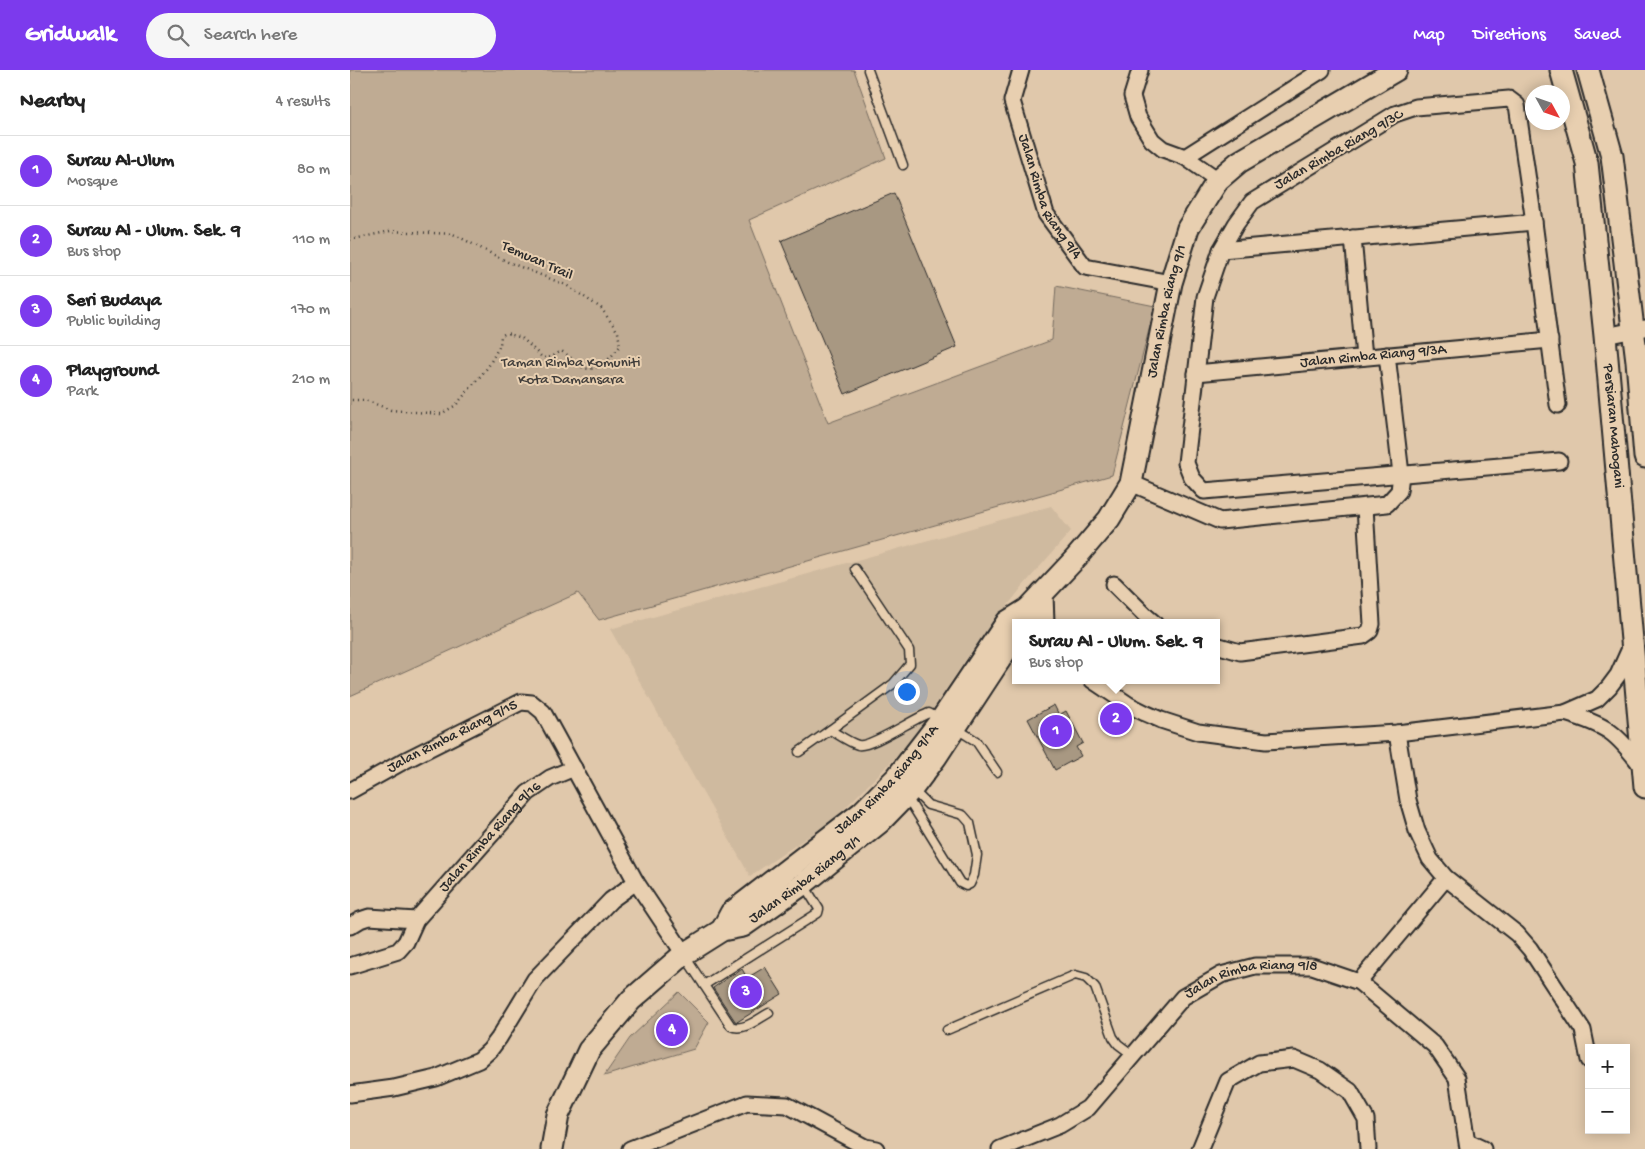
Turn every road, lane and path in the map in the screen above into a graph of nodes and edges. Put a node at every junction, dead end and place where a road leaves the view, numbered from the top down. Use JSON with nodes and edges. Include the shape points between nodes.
{"nodes":[{"id":1,"x":868,"y":70,"type":"edge"},
{"id":2,"x":1021,"y":70,"type":"edge"},
{"id":3,"x":1140,"y":70,"type":"edge"},
{"id":4,"x":1322,"y":70,"type":"edge"},
{"id":5,"x":1396,"y":70,"type":"edge"},
{"id":6,"x":1560,"y":70,"type":"edge"},
{"id":7,"x":1588,"y":70,"type":"edge"},
{"id":8,"x":1185,"y":157,"type":"junction"},
{"id":9,"x":903,"y":165,"type":"dead end"},
{"id":10,"x":1218,"y":180,"type":"junction"},
{"id":11,"x":1534,"y":222,"type":"junction"},
{"id":12,"x":1353,"y":238,"type":"junction"},
{"id":13,"x":350,"y":240,"type":"edge"},
{"id":14,"x":1221,"y":250,"type":"junction"},
{"id":15,"x":1171,"y":283,"type":"junction"},
{"id":16,"x":1628,"y":289,"type":"junction"},
{"id":17,"x":1645,"y":311,"type":"edge"},
{"id":18,"x":1639,"y":329,"type":"edge"},
{"id":19,"x":1605,"y":336,"type":"junction"},
{"id":20,"x":1550,"y":340,"type":"junction"},
{"id":21,"x":1387,"y":355,"type":"junction"},
{"id":22,"x":1364,"y":357,"type":"junction"},
{"id":23,"x":1641,"y":357,"type":"edge"},
{"id":24,"x":1196,"y":373,"type":"junction"},
{"id":25,"x":350,"y":400,"type":"edge"},
{"id":26,"x":1558,"y":405,"type":"dead end"},
{"id":27,"x":1645,"y":457,"type":"edge"},
{"id":28,"x":1559,"y":461,"type":"dead end"},
{"id":29,"x":1401,"y":474,"type":"junction"},
{"id":30,"x":1131,"y":483,"type":"junction"},
{"id":31,"x":1365,"y":507,"type":"junction"},
{"id":32,"x":855,"y":569,"type":"dead end"},
{"id":33,"x":1114,"y":584,"type":"dead end"},
{"id":34,"x":1025,"y":619,"type":"edge"},
{"id":35,"x":1149,"y":619,"type":"edge"},
{"id":36,"x":1012,"y":637,"type":"edge"},
{"id":37,"x":1632,"y":643,"type":"junction"},
{"id":38,"x":1220,"y":646,"type":"edge"},
{"id":39,"x":1008,"y":656,"type":"edge"},
{"id":40,"x":1098,"y":684,"type":"edge"},
{"id":41,"x":1565,"y":713,"type":"junction"},
{"id":42,"x":948,"y":724,"type":"junction"},
{"id":43,"x":830,"y":730,"type":"junction"},
{"id":44,"x":1397,"y":733,"type":"junction"},
{"id":45,"x":799,"y":752,"type":"dead end"},
{"id":46,"x":574,"y":768,"type":"junction"},
{"id":47,"x":997,"y":772,"type":"dead end"},
{"id":48,"x":1644,"y":777,"type":"edge"},
{"id":49,"x":350,"y":792,"type":"edge"},
{"id":50,"x":909,"y":792,"type":"junction"},
{"id":51,"x":797,"y":876,"type":"junction"},
{"id":52,"x":1446,"y":878,"type":"junction"},
{"id":53,"x":636,"y":882,"type":"junction"},
{"id":54,"x":416,"y":920,"type":"junction"},
{"id":55,"x":350,"y":926,"type":"edge"},
{"id":56,"x":684,"y":954,"type":"junction"},
{"id":57,"x":350,"y":966,"type":"edge"},
{"id":58,"x":1359,"y":982,"type":"junction"},
{"id":59,"x":704,"y":986,"type":"junction"},
{"id":60,"x":769,"y":1013,"type":"dead end"},
{"id":61,"x":947,"y":1030,"type":"dead end"},
{"id":62,"x":1586,"y":1044,"type":"edge"},
{"id":63,"x":1134,"y":1056,"type":"junction"},
{"id":64,"x":350,"y":1094,"type":"edge"},
{"id":65,"x":1468,"y":1145,"type":"edge"},
{"id":66,"x":868,"y":1148,"type":"edge"},
{"id":67,"x":552,"y":1149,"type":"edge"},
{"id":68,"x":630,"y":1149,"type":"edge"},
{"id":69,"x":1000,"y":1149,"type":"edge"},
{"id":70,"x":1200,"y":1149,"type":"edge"},
{"id":71,"x":1368,"y":1149,"type":"edge"},
{"id":72,"x":1483,"y":1149,"type":"edge"}],
"edges":[{"from":1,"to":9,"type":"lane"},
{"from":2,"to":15,"type":"street","name":"Jalan Rimba Riang 9/4","via":[[1012,101],[1046,214],[1085,267]]},
{"from":3,"to":8,"type":"street","via":[[1132,96],[1138,117],[1152,140],[1163,149]]},
{"from":4,"to":8,"type":"street"},
{"from":5,"to":10,"type":"street","name":"Jalan Rimba Riang 9/1","via":[[1239,162]]},
{"from":6,"to":19,"type":"street","name":"Persiaran Mahogani","via":[[1587,163]]},
{"from":7,"to":16,"type":"street","name":"Persiaran Mahogani","via":[[1612,156]]},
{"from":8,"to":10,"type":"street"},
{"from":10,"to":15,"type":"street","name":"Jalan Rimba Riang 9/1","via":[[1188,228]]},
{"from":11,"to":12,"type":"street"},
{"from":11,"to":14,"type":"street","name":"Jalan Rimba Riang 9/3C","via":[[1517,105],[1509,99],[1416,107],[1395,114],[1252,202]]},
{"from":11,"to":20,"type":"street"},
{"from":12,"to":14,"type":"street"},
{"from":12,"to":22,"type":"street"},
{"from":13,"to":25,"type":"path","name":"Temuan Trail","via":[[390,231],[453,234],[508,262],[566,285],[601,308],[618,332],[620,346],[607,362],[592,369],[580,366],[561,351],[544,358],[522,338],[506,332],[501,336],[500,345],[488,367],[456,405],[440,414],[391,410],[365,400]]},
{"from":14,"to":24,"type":"street","via":[[1205,297]]},
{"from":15,"to":30,"type":"street","name":"Jalan Rimba Riang 9/1"},
{"from":16,"to":17,"type":"street"},
{"from":16,"to":18,"type":"street","name":"Persiaran Mahogani"},
{"from":18,"to":19,"type":"street"},
{"from":18,"to":23,"type":"street","name":"Persiaran Mahogani"},
{"from":19,"to":37,"type":"street","name":"Persiaran Mahogani"},
{"from":20,"to":21,"type":"street","name":"Jalan Rimba Riang 9/3A"},
{"from":20,"to":26,"type":"street"},
{"from":21,"to":22,"type":"street","name":"Jalan Rimba Riang 9/3A"},
{"from":21,"to":29,"type":"street"},
{"from":22,"to":24,"type":"street","name":"Jalan Rimba Riang 9/3A"},
{"from":23,"to":27,"type":"street","name":"Persiaran Mahogani"},
{"from":24,"to":29,"type":"street","via":[[1186,463],[1192,478],[1204,491]]},
{"from":28,"to":29,"type":"street"},
{"from":29,"to":31,"type":"street","via":[[1399,491],[1387,504]]},
{"from":30,"to":31,"type":"street","via":[[1220,521]]},
{"from":30,"to":34,"type":"street","name":"Jalan Rimba Riang 9/1","via":[[1109,518],[1042,594]]},
{"from":31,"to":38,"type":"street","via":[[1370,631],[1363,636],[1240,652]]},
{"from":32,"to":43,"type":"lane","via":[[909,650],[910,664],[893,684]]},
{"from":33,"to":35,"type":"street"},
{"from":36,"to":42,"type":"street","name":"Jalan Rimba Riang 9/1A"},
{"from":37,"to":41,"type":"street","via":[[1618,675],[1602,693]]},
{"from":37,"to":48,"type":"street","name":"Persiaran Mahogani"},
{"from":39,"to":42,"type":"street","name":"Jalan Rimba Riang 9/1"},
{"from":40,"to":44,"type":"street","via":[[1145,714],[1198,732],[1266,741]]},
{"from":41,"to":44,"type":"street"},
{"from":41,"to":48,"type":"street","via":[[1610,730],[1624,743]]},
{"from":42,"to":43,"type":"lane","via":[[929,714],[870,743],[859,745]]},
{"from":42,"to":47,"type":"lane","via":[[976,741]]},
{"from":42,"to":50,"type":"street","name":"Jalan Rimba Riang 9/1"},
{"from":42,"to":51,"type":"street","name":"Jalan Rimba Riang 9/1A"},
{"from":43,"to":45,"type":"lane"},
{"from":44,"to":52,"type":"street","via":[[1416,831],[1430,859]]},
{"from":46,"to":49,"type":"street","name":"Jalan Rimba Riang 9/15","via":[[543,712],[532,703],[521,702]]},
{"from":46,"to":53,"type":"street","name":"Jalan Rimba Riang 9/15"},
{"from":46,"to":54,"type":"street","name":"Jalan Rimba Riang 9/16","via":[[550,778],[528,793]]},
{"from":50,"to":50,"type":"lane","via":[[960,883],[970,884],[977,855],[970,823],[963,815],[928,805]]},
{"from":50,"to":51,"type":"street","name":"Jalan Rimba Riang 9/1","via":[[880,822]]},
{"from":51,"to":56,"type":"street","name":"Jalan Rimba Riang 9/1","via":[[743,926],[722,930]]},
{"from":51,"to":59,"type":"lane","via":[[817,903],[818,913]]},
{"from":52,"to":58,"type":"street"},
{"from":52,"to":62,"type":"street","via":[[1517,934],[1530,949],[1584,1030]]},
{"from":53,"to":56,"type":"street","name":"Jalan Rimba Riang 9/15"},
{"from":53,"to":64,"type":"street","via":[[611,900],[535,979],[499,1038],[479,1060],[436,1078]]},
{"from":54,"to":55,"type":"street","via":[[368,917]]},
{"from":54,"to":57,"type":"street","name":"Jalan Rimba Riang 9/16","via":[[398,951]]},
{"from":56,"to":59,"type":"lane"},
{"from":56,"to":67,"type":"street","name":"Jalan Rimba Riang 9/1","via":[[631,1000],[589,1050],[558,1115]]},
{"from":58,"to":63,"type":"street","name":"Jalan Rimba Riang 9/8","via":[[1312,966],[1255,966],[1221,975],[1183,997]]},
{"from":58,"to":65,"type":"street","name":"Jalan Rimba Riang 9/8","via":[[1434,1046],[1457,1078]]},
{"from":59,"to":60,"type":"lane","via":[[727,1022],[735,1028],[742,1028]]},
{"from":61,"to":63,"type":"lane","via":[[1075,976],[1086,978],[1095,987],[1113,1037]]},
{"from":63,"to":69,"type":"street","name":"Jalan Rimba Riang 9/8","via":[[1088,1108],[1060,1125]]},
{"from":65,"to":72,"type":"street","name":"Jalan Rimba Riang 9/8"},
{"from":66,"to":68,"type":"street","via":[[787,1105],[747,1103]]},
{"from":70,"to":71,"type":"street","via":[[1228,1081],[1259,1063],[1294,1060],[1320,1070],[1350,1091],[1366,1119]]}]}
